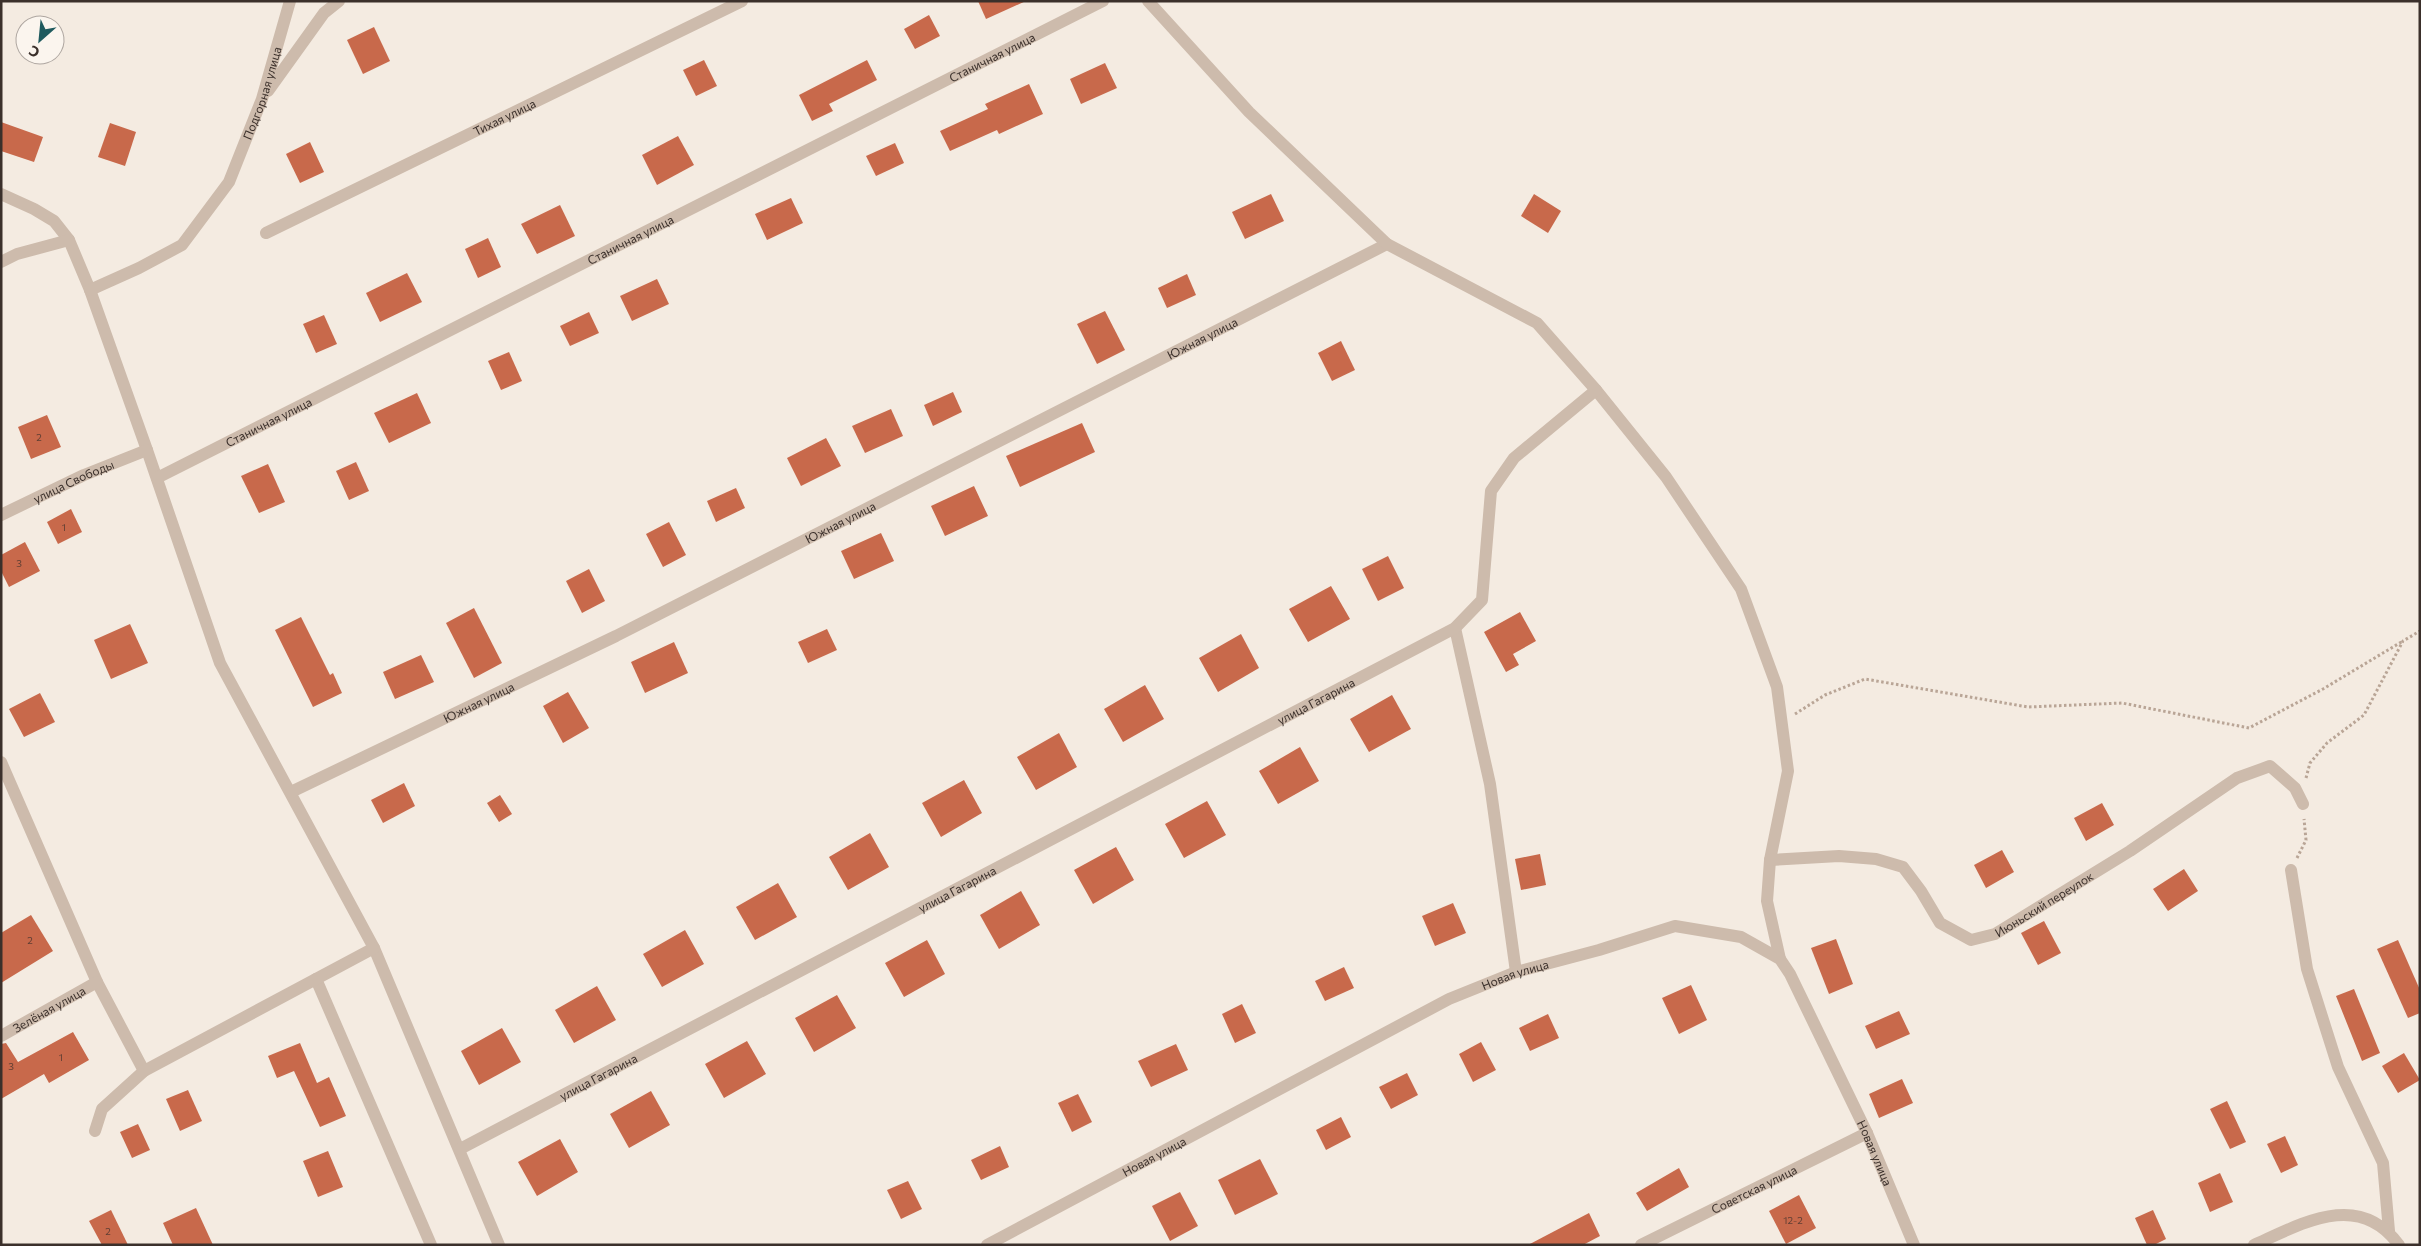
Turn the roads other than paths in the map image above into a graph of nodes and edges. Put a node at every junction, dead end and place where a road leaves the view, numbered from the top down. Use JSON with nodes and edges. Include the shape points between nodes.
{"nodes":[{"id":1,"x":290,"y":1,"type":"edge"},
{"id":2,"x":339,"y":1,"type":"edge"},
{"id":3,"x":742,"y":1,"type":"edge"},
{"id":4,"x":1103,"y":1,"type":"edge"},
{"id":5,"x":1148,"y":1,"type":"edge"},
{"id":6,"x":262,"y":99,"type":"junction"},
{"id":7,"x":1,"y":194,"type":"edge"},
{"id":8,"x":266,"y":234,"type":"dead end"},
{"id":9,"x":70,"y":240,"type":"junction"},
{"id":10,"x":1387,"y":244,"type":"junction"},
{"id":11,"x":1,"y":262,"type":"edge"},
{"id":12,"x":90,"y":290,"type":"junction"},
{"id":13,"x":1596,"y":390,"type":"junction"},
{"id":14,"x":147,"y":450,"type":"junction"},
{"id":15,"x":157,"y":478,"type":"junction"},
{"id":16,"x":1,"y":515,"type":"edge"},
{"id":17,"x":1455,"y":628,"type":"junction"},
{"id":18,"x":1,"y":762,"type":"edge"},
{"id":19,"x":291,"y":792,"type":"junction"},
{"id":20,"x":2303,"y":804,"type":"road end"},
{"id":21,"x":1770,"y":860,"type":"junction"},
{"id":22,"x":2290,"y":870,"type":"road end"},
{"id":23,"x":374,"y":948,"type":"junction"},
{"id":24,"x":1780,"y":959,"type":"junction"},
{"id":25,"x":1516,"y":972,"type":"junction"},
{"id":26,"x":316,"y":979,"type":"junction"},
{"id":27,"x":97,"y":982,"type":"junction"},
{"id":28,"x":1,"y":1036,"type":"edge"},
{"id":29,"x":144,"y":1071,"type":"junction"},
{"id":30,"x":95,"y":1131,"type":"dead end"},
{"id":31,"x":1867,"y":1133,"type":"junction"},
{"id":32,"x":460,"y":1149,"type":"junction"},
{"id":33,"x":2389,"y":1230,"type":"junction"},
{"id":34,"x":431,"y":1245,"type":"edge"},
{"id":35,"x":500,"y":1245,"type":"edge"},
{"id":36,"x":986,"y":1245,"type":"edge"},
{"id":37,"x":1641,"y":1245,"type":"edge"},
{"id":38,"x":1914,"y":1245,"type":"edge"},
{"id":39,"x":2254,"y":1245,"type":"edge"},
{"id":40,"x":2399,"y":1245,"type":"edge"}],
"edges":[{"from":1,"to":6,"type":"street","name":"Подгорная улица"},
{"from":2,"to":6,"type":"street","via":[[324,12]]},
{"from":3,"to":8,"type":"street","name":"Тихая улица"},
{"from":4,"to":15,"type":"street","name":"Станичная улица"},
{"from":5,"to":10,"type":"street","via":[[1249,112]]},
{"from":6,"to":12,"type":"street","name":"Подгорная улица","via":[[229,182],[182,245]]},
{"from":7,"to":9,"type":"street","via":[[54,221]]},
{"from":9,"to":11,"type":"street","via":[[17,254]]},
{"from":9,"to":12,"type":"street"},
{"from":10,"to":13,"type":"street","via":[[1537,323]]},
{"from":10,"to":19,"type":"street","name":"Южная улица","via":[[616,636]]},
{"from":12,"to":14,"type":"street"},
{"from":13,"to":17,"type":"street","name":"улица Гагарина","via":[[1514,458],[1491,491],[1482,600]]},
{"from":13,"to":21,"type":"street","via":[[1666,477],[1741,589],[1777,687],[1788,771]]},
{"from":14,"to":15,"type":"street"},
{"from":14,"to":16,"type":"street","name":"улица Свободы","via":[[84,475]]},
{"from":15,"to":19,"type":"street","via":[[220,663]]},
{"from":17,"to":25,"type":"street","via":[[1490,784]]},
{"from":17,"to":32,"type":"street","name":"улица Гагарина"},
{"from":18,"to":27,"type":"street"},
{"from":19,"to":23,"type":"street"},
{"from":20,"to":21,"type":"street","name":"Июньский переулок","via":[[2295,788],[2270,766],[2237,778],[2130,851],[1995,934],[1970,940],[1940,923],[1903,867],[1839,856]]},
{"from":21,"to":24,"type":"street","via":[[1767,901]]},
{"from":22,"to":33,"type":"street","via":[[2307,968],[2324,1026],[2338,1067],[2383,1163]]},
{"from":23,"to":26,"type":"street"},
{"from":23,"to":32,"type":"street"},
{"from":24,"to":25,"type":"street","name":"Новая улица","via":[[1741,937],[1675,926]]},
{"from":24,"to":31,"type":"street","name":"Новая улица"},
{"from":25,"to":36,"type":"street","name":"Новая улица","via":[[1449,999]]},
{"from":26,"to":29,"type":"street"},
{"from":26,"to":34,"type":"street"},
{"from":27,"to":28,"type":"street","name":"Зелёная улица"},
{"from":27,"to":29,"type":"street"},
{"from":29,"to":30,"type":"street","via":[[102,1110]]},
{"from":31,"to":37,"type":"street","name":"Советская улица"},
{"from":31,"to":38,"type":"street","name":"Новая улица"},
{"from":32,"to":35,"type":"street"},
{"from":33,"to":39,"type":"street","via":[[2360,1215],[2316,1217]]},
{"from":33,"to":40,"type":"street"}]}
